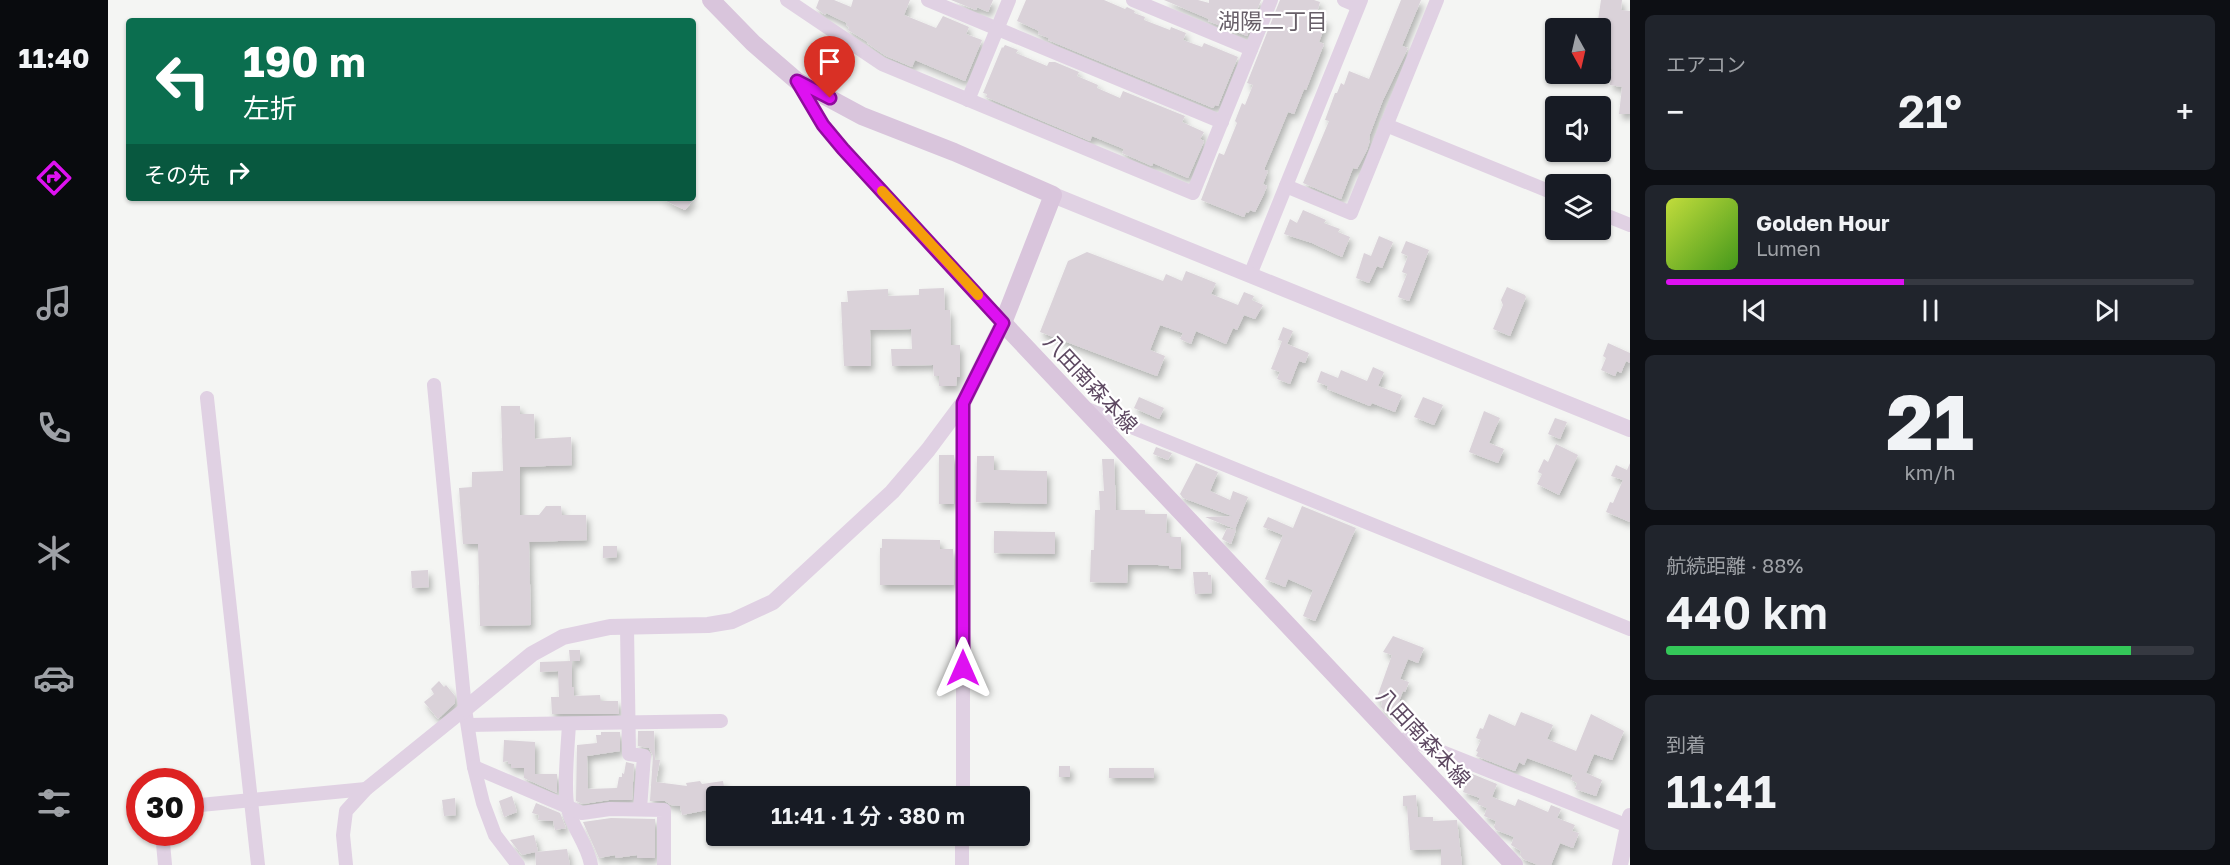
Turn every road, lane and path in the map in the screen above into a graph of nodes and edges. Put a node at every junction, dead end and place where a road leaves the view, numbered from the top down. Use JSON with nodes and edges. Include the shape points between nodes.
{"nodes":[{"id":1,"x":711,"y":0,"type":"edge"},
{"id":2,"x":787,"y":0,"type":"edge"},
{"id":3,"x":928,"y":0,"type":"edge"},
{"id":4,"x":1009,"y":0,"type":"edge"},
{"id":5,"x":1133,"y":0,"type":"edge"},
{"id":6,"x":1271,"y":0,"type":"edge"},
{"id":7,"x":1344,"y":0,"type":"edge"},
{"id":8,"x":1437,"y":0,"type":"edge"},
{"id":9,"x":1359,"y":3,"type":"edge"},
{"id":10,"x":997,"y":29,"type":"junction"},
{"id":11,"x":1251,"y":49,"type":"junction"},
{"id":12,"x":797,"y":81,"type":"junction"},
{"id":13,"x":968,"y":100,"type":"junction"},
{"id":14,"x":1222,"y":122,"type":"junction"},
{"id":15,"x":1386,"y":125,"type":"junction"},
{"id":16,"x":1286,"y":186,"type":"junction"},
{"id":17,"x":1545,"y":190,"type":"edge"},
{"id":18,"x":1053,"y":195,"type":"junction"},
{"id":19,"x":1611,"y":217,"type":"edge"},
{"id":20,"x":1630,"y":225,"type":"edge"},
{"id":21,"x":1250,"y":275,"type":"junction"},
{"id":22,"x":1003,"y":323,"type":"junction"},
{"id":23,"x":434,"y":385,"type":"dead end"},
{"id":24,"x":207,"y":398,"type":"dead end"},
{"id":25,"x":963,"y":403,"type":"junction"},
{"id":26,"x":1082,"y":407,"type":"junction"},
{"id":27,"x":1630,"y":429,"type":"edge"},
{"id":28,"x":627,"y":627,"type":"junction"},
{"id":29,"x":1630,"y":629,"type":"edge"},
{"id":30,"x":467,"y":717,"type":"junction"},
{"id":31,"x":721,"y":721,"type":"dead end"},
{"id":32,"x":628,"y":723,"type":"junction"},
{"id":33,"x":569,"y":724,"type":"junction"},
{"id":34,"x":1399,"y":744,"type":"junction"},
{"id":35,"x":474,"y":767,"type":"junction"},
{"id":36,"x":963,"y":786,"type":"edge"},
{"id":37,"x":366,"y":789,"type":"junction"},
{"id":38,"x":251,"y":799,"type":"junction"},
{"id":39,"x":204,"y":804,"type":"edge"},
{"id":40,"x":567,"y":807,"type":"junction"},
{"id":41,"x":640,"y":809,"type":"junction"},
{"id":42,"x":1629,"y":821,"type":"edge"},
{"id":43,"x":163,"y":846,"type":"edge"},
{"id":44,"x":962,"y":846,"type":"edge"},
{"id":45,"x":165,"y":865,"type":"edge"},
{"id":46,"x":258,"y":865,"type":"edge"},
{"id":47,"x":346,"y":865,"type":"edge"},
{"id":48,"x":518,"y":865,"type":"edge"},
{"id":49,"x":591,"y":865,"type":"edge"},
{"id":50,"x":664,"y":865,"type":"edge"},
{"id":51,"x":962,"y":865,"type":"edge"},
{"id":52,"x":1514,"y":865,"type":"edge"},
{"id":53,"x":1620,"y":865,"type":"edge"}],
"edges":[{"from":1,"to":12,"type":"main road"},
{"from":2,"to":13,"type":"street","via":[[882,64]]},
{"from":3,"to":10,"type":"street"},
{"from":4,"to":10,"type":"street"},
{"from":5,"to":11,"type":"street"},
{"from":6,"to":11,"type":"street"},
{"from":7,"to":9,"type":"street"},
{"from":8,"to":15,"type":"street"},
{"from":9,"to":16,"type":"street"},
{"from":10,"to":13,"type":"street"},
{"from":10,"to":14,"type":"street"},
{"from":11,"to":14,"type":"street"},
{"from":12,"to":18,"type":"main road","via":[[862,116]]},
{"from":12,"to":22,"type":"street","via":[[823,125],[843,149]]},
{"from":13,"to":14,"type":"street","via":[[1193,193]]},
{"from":15,"to":16,"type":"street","via":[[1351,213]]},
{"from":15,"to":17,"type":"street"},
{"from":16,"to":21,"type":"street"},
{"from":18,"to":21,"type":"street"},
{"from":18,"to":22,"type":"main road"},
{"from":19,"to":20,"type":"street"},
{"from":21,"to":27,"type":"street"},
{"from":22,"to":25,"type":"street"},
{"from":22,"to":26,"type":"main road","name":"八田南森本線"},
{"from":23,"to":30,"type":"street"},
{"from":24,"to":38,"type":"street"},
{"from":25,"to":28,"type":"street","via":[[892,492],[773,602],[732,621]]},
{"from":25,"to":36,"type":"street"},
{"from":26,"to":29,"type":"street"},
{"from":26,"to":34,"type":"main road","name":"八田南森本線"},
{"from":28,"to":30,"type":"street","via":[[563,638],[532,654]]},
{"from":28,"to":32,"type":"street"},
{"from":30,"to":33,"type":"street"},
{"from":30,"to":35,"type":"street"},
{"from":30,"to":37,"type":"street"},
{"from":31,"to":32,"type":"street"},
{"from":32,"to":33,"type":"street"},
{"from":32,"to":41,"type":"street","via":[[629,754],[644,756]]},
{"from":33,"to":40,"type":"street"},
{"from":34,"to":42,"type":"street","via":[[1407,738]]},
{"from":34,"to":52,"type":"main road","name":"八田南森本線"},
{"from":35,"to":40,"type":"street"},
{"from":35,"to":48,"type":"street","via":[[495,835]]},
{"from":37,"to":38,"type":"street"},
{"from":37,"to":47,"type":"street","via":[[346,811]]},
{"from":38,"to":39,"type":"street"},
{"from":38,"to":46,"type":"street"},
{"from":40,"to":41,"type":"street","via":[[582,813]]},
{"from":40,"to":49,"type":"street"},
{"from":41,"to":50,"type":"street","via":[[664,810]]},
{"from":42,"to":53,"type":"street"},
{"from":43,"to":45,"type":"street"},
{"from":44,"to":51,"type":"street"}]}
